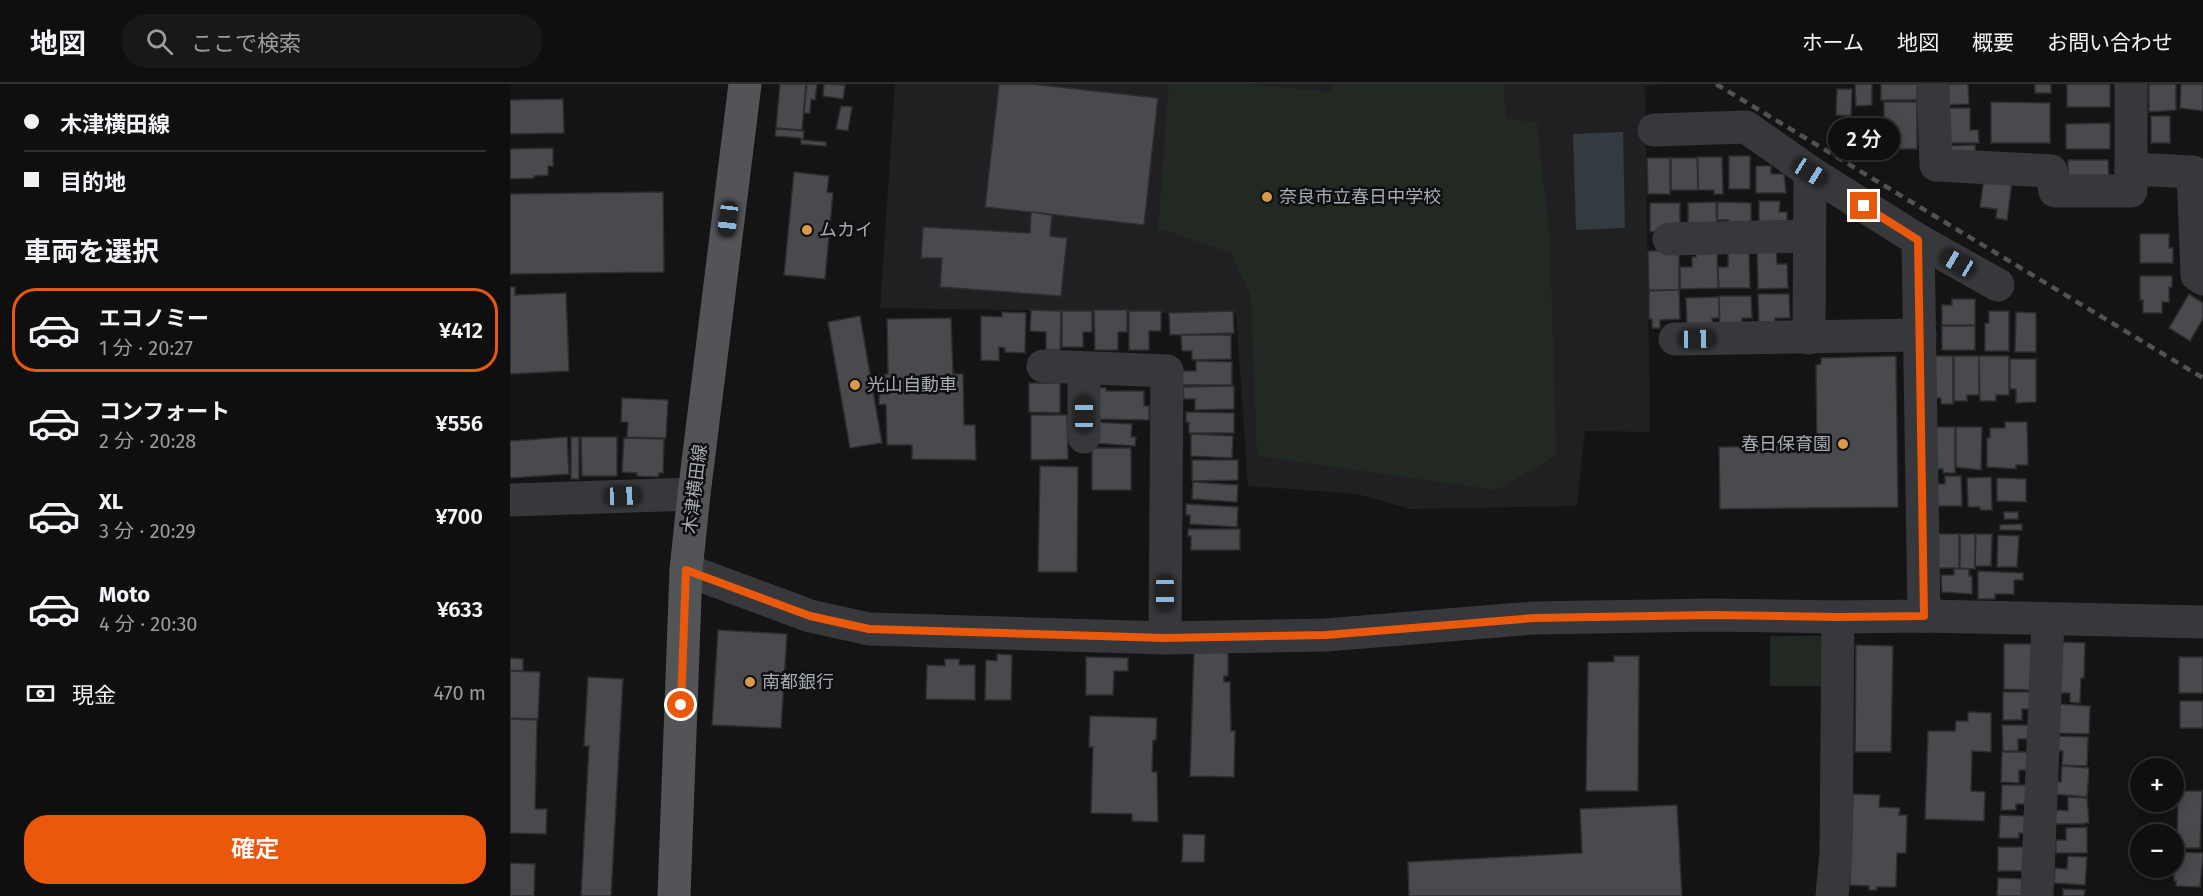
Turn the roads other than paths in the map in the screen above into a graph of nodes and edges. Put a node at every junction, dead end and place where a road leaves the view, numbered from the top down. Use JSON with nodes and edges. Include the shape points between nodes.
{"nodes":[{"id":1,"x":745,"y":84,"type":"edge"},
{"id":2,"x":1933,"y":84,"type":"edge"},
{"id":3,"x":2131,"y":84,"type":"edge"},
{"id":4,"x":1654,"y":130,"type":"dead end"},
{"id":5,"x":2131,"y":169,"type":"junction"},
{"id":6,"x":1810,"y":172,"type":"junction"},
{"id":7,"x":1809,"y":236,"type":"junction"},
{"id":8,"x":1669,"y":239,"type":"dead end"},
{"id":9,"x":1918,"y":240,"type":"junction"},
{"id":10,"x":2203,"y":279,"type":"edge"},
{"id":11,"x":1998,"y":285,"type":"dead end"},
{"id":12,"x":1920,"y":335,"type":"junction"},
{"id":13,"x":1809,"y":338,"type":"junction"},
{"id":14,"x":1675,"y":339,"type":"dead end"},
{"id":15,"x":1043,"y":366,"type":"dead end"},
{"id":16,"x":1084,"y":368,"type":"junction"},
{"id":17,"x":1084,"y":437,"type":"dead end"},
{"id":18,"x":694,"y":494,"type":"junction"},
{"id":19,"x":510,"y":500,"type":"edge"},
{"id":20,"x":686,"y":570,"type":"junction"},
{"id":21,"x":1924,"y":616,"type":"junction"},
{"id":22,"x":1838,"y":617,"type":"junction"},
{"id":23,"x":2048,"y":620,"type":"junction"},
{"id":24,"x":2203,"y":622,"type":"edge"},
{"id":25,"x":1165,"y":638,"type":"junction"},
{"id":26,"x":674,"y":896,"type":"edge"},
{"id":27,"x":1832,"y":896,"type":"edge"},
{"id":28,"x":2037,"y":896,"type":"edge"}],
"edges":[{"from":1,"to":18,"type":"main road","name":"木津横田線"},
{"from":2,"to":5,"type":"street","via":[[1936,165],[2051,171],[2055,191],[2131,191]]},
{"from":3,"to":5,"type":"street"},
{"from":4,"to":6,"type":"street","via":[[1746,127]]},
{"from":5,"to":10,"type":"street","via":[[2193,172],[2197,275]]},
{"from":6,"to":7,"type":"street"},
{"from":6,"to":9,"type":"street"},
{"from":7,"to":8,"type":"street"},
{"from":7,"to":13,"type":"street"},
{"from":9,"to":11,"type":"street"},
{"from":9,"to":12,"type":"street"},
{"from":12,"to":13,"type":"street"},
{"from":12,"to":21,"type":"street"},
{"from":13,"to":14,"type":"street"},
{"from":15,"to":16,"type":"street"},
{"from":16,"to":17,"type":"street"},
{"from":16,"to":25,"type":"street","via":[[1167,371]]},
{"from":18,"to":19,"type":"street"},
{"from":18,"to":20,"type":"main road","name":"木津横田線"},
{"from":20,"to":25,"type":"street","via":[[810,616],[869,629]]},
{"from":20,"to":26,"type":"main road","name":"木津横田線"},
{"from":21,"to":22,"type":"street"},
{"from":21,"to":23,"type":"street"},
{"from":22,"to":25,"type":"street","via":[[1534,618],[1326,635]]},
{"from":22,"to":27,"type":"street","via":[[1836,853]]},
{"from":23,"to":24,"type":"street"},
{"from":23,"to":28,"type":"street"}]}
